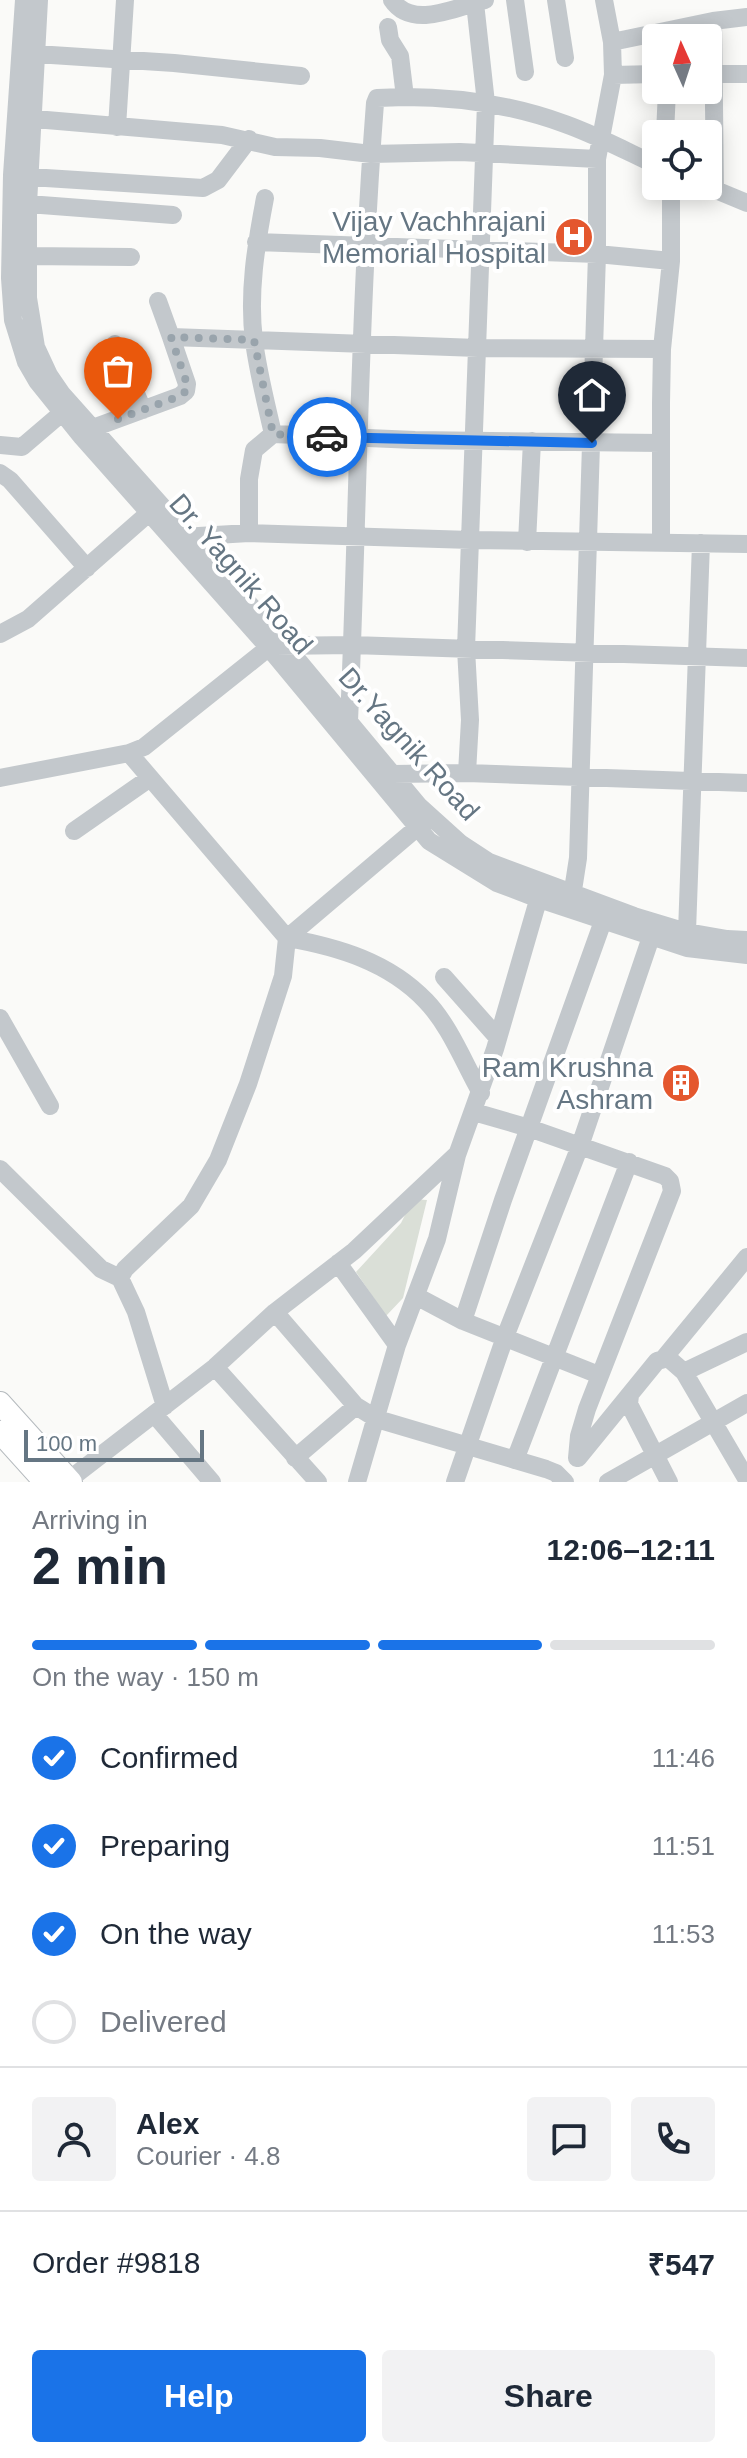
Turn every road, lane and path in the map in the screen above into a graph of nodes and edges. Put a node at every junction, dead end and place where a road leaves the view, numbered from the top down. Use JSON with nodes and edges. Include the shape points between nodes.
{"nodes":[{"id":1,"x":24,"y":0,"type":"edge"},
{"id":2,"x":39,"y":0,"type":"edge"},
{"id":3,"x":125,"y":0,"type":"edge"},
{"id":4,"x":392,"y":0,"type":"edge"},
{"id":5,"x":515,"y":0,"type":"edge"},
{"id":6,"x":556,"y":0,"type":"edge"},
{"id":7,"x":604,"y":0,"type":"edge"},
{"id":8,"x":480,"y":1,"type":"edge"},
{"id":9,"x":747,"y":17,"type":"edge"},
{"id":10,"x":713,"y":21,"type":"junction"},
{"id":11,"x":702,"y":24,"type":"edge"},
{"id":12,"x":713,"y":24,"type":"edge"},
{"id":13,"x":388,"y":27,"type":"dead end"},
{"id":14,"x":642,"y":38,"type":"edge"},
{"id":15,"x":612,"y":42,"type":"junction"},
{"id":16,"x":36,"y":54,"type":"junction"},
{"id":17,"x":565,"y":58,"type":"dead end"},
{"id":18,"x":121,"y":59,"type":"junction"},
{"id":19,"x":525,"y":72,"type":"dead end"},
{"id":20,"x":642,"y":74,"type":"edge"},
{"id":21,"x":722,"y":74,"type":"edge"},
{"id":22,"x":747,"y":74,"type":"edge"},
{"id":23,"x":613,"y":75,"type":"junction"},
{"id":24,"x":301,"y":76,"type":"dead end"},
{"id":25,"x":405,"y":97,"type":"junction"},
{"id":26,"x":486,"y":103,"type":"junction"},
{"id":27,"x":24,"y":118,"type":"junction"},
{"id":28,"x":117,"y":127,"type":"junction"},
{"id":29,"x":249,"y":139,"type":"junction"},
{"id":30,"x":600,"y":150,"type":"junction"},
{"id":31,"x":371,"y":154,"type":"junction"},
{"id":32,"x":483,"y":154,"type":"junction"},
{"id":33,"x":642,"y":161,"type":"edge"},
{"id":34,"x":30,"y":177,"type":"junction"},
{"id":35,"x":722,"y":193,"type":"edge"},
{"id":36,"x":265,"y":198,"type":"dead end"},
{"id":37,"x":671,"y":200,"type":"edge"},
{"id":38,"x":747,"y":203,"type":"edge"},
{"id":39,"x":28,"y":204,"type":"junction"},
{"id":40,"x":173,"y":215,"type":"dead end"},
{"id":41,"x":256,"y":242,"type":"junction"},
{"id":42,"x":367,"y":246,"type":"junction"},
{"id":43,"x":479,"y":249,"type":"junction"},
{"id":44,"x":597,"y":254,"type":"junction"},
{"id":45,"x":26,"y":256,"type":"junction"},
{"id":46,"x":131,"y":257,"type":"dead end"},
{"id":47,"x":671,"y":261,"type":"junction"},
{"id":48,"x":5,"y":278,"type":"edge"},
{"id":49,"x":158,"y":301,"type":"dead end"},
{"id":50,"x":171,"y":337,"type":"junction"},
{"id":51,"x":254,"y":340,"type":"junction"},
{"id":52,"x":115,"y":344,"type":"dead end"},
{"id":53,"x":360,"y":344,"type":"junction"},
{"id":54,"x":478,"y":348,"type":"junction"},
{"id":55,"x":594,"y":348,"type":"junction"},
{"id":56,"x":662,"y":349,"type":"junction"},
{"id":57,"x":67,"y":409,"type":"junction"},
{"id":58,"x":143,"y":410,"type":"junction"},
{"id":59,"x":87,"y":432,"type":"junction"},
{"id":60,"x":273,"y":434,"type":"junction"},
{"id":61,"x":360,"y":438,"type":"junction"},
{"id":62,"x":473,"y":440,"type":"junction"},
{"id":63,"x":532,"y":441,"type":"junction"},
{"id":64,"x":592,"y":443,"type":"junction"},
{"id":65,"x":661,"y":443,"type":"junction"},
{"id":66,"x":0,"y":445,"type":"edge"},
{"id":67,"x":22,"y":447,"type":"junction"},
{"id":68,"x":0,"y":471,"type":"edge"},
{"id":69,"x":155,"y":508,"type":"junction"},
{"id":70,"x":249,"y":533,"type":"junction"},
{"id":71,"x":355,"y":536,"type":"junction"},
{"id":72,"x":181,"y":537,"type":"junction"},
{"id":73,"x":471,"y":540,"type":"junction"},
{"id":74,"x":589,"y":541,"type":"junction"},
{"id":75,"x":661,"y":541,"type":"junction"},
{"id":76,"x":527,"y":542,"type":"junction"},
{"id":77,"x":701,"y":543,"type":"junction"},
{"id":78,"x":747,"y":544,"type":"edge"},
{"id":79,"x":87,"y":568,"type":"junction"},
{"id":80,"x":0,"y":634,"type":"edge"},
{"id":81,"x":352,"y":645,"type":"junction"},
{"id":82,"x":277,"y":647,"type":"junction"},
{"id":83,"x":466,"y":649,"type":"junction"},
{"id":84,"x":584,"y":653,"type":"junction"},
{"id":85,"x":697,"y":656,"type":"junction"},
{"id":86,"x":747,"y":658,"type":"edge"},
{"id":87,"x":349,"y":721,"type":"junction"},
{"id":88,"x":129,"y":753,"type":"junction"},
{"id":89,"x":467,"y":773,"type":"junction"},
{"id":90,"x":393,"y":774,"type":"junction"},
{"id":91,"x":580,"y":777,"type":"junction"},
{"id":92,"x":0,"y":778,"type":"edge"},
{"id":93,"x":150,"y":778,"type":"junction"},
{"id":94,"x":694,"y":780,"type":"junction"},
{"id":95,"x":747,"y":783,"type":"edge"},
{"id":96,"x":423,"y":823,"type":"junction"},
{"id":97,"x":74,"y":831,"type":"dead end"},
{"id":98,"x":541,"y":891,"type":"junction"},
{"id":99,"x":572,"y":902,"type":"junction"},
{"id":100,"x":603,"y":921,"type":"junction"},
{"id":101,"x":687,"y":932,"type":"junction"},
{"id":102,"x":651,"y":937,"type":"junction"},
{"id":103,"x":287,"y":938,"type":"junction"},
{"id":104,"x":747,"y":940,"type":"edge"},
{"id":105,"x":747,"y":955,"type":"edge"},
{"id":106,"x":444,"y":977,"type":"dead end"},
{"id":107,"x":0,"y":1018,"type":"edge"},
{"id":108,"x":498,"y":1038,"type":"junction"},
{"id":109,"x":481,"y":1093,"type":"junction"},
{"id":110,"x":50,"y":1106,"type":"dead end"},
{"id":111,"x":474,"y":1112,"type":"junction"},
{"id":112,"x":529,"y":1128,"type":"junction"},
{"id":113,"x":580,"y":1146,"type":"junction"},
{"id":114,"x":457,"y":1155,"type":"junction"},
{"id":115,"x":629,"y":1162,"type":"junction"},
{"id":116,"x":0,"y":1169,"type":"edge"},
{"id":117,"x":747,"y":1257,"type":"edge"},
{"id":118,"x":338,"y":1263,"type":"junction"},
{"id":119,"x":120,"y":1278,"type":"junction"},
{"id":120,"x":416,"y":1296,"type":"junction"},
{"id":121,"x":275,"y":1312,"type":"junction"},
{"id":122,"x":463,"y":1321,"type":"junction"},
{"id":123,"x":505,"y":1337,"type":"junction"},
{"id":124,"x":747,"y":1342,"type":"edge"},
{"id":125,"x":397,"y":1345,"type":"junction"},
{"id":126,"x":553,"y":1357,"type":"junction"},
{"id":127,"x":664,"y":1358,"type":"junction"},
{"id":128,"x":215,"y":1367,"type":"junction"},
{"id":129,"x":684,"y":1372,"type":"junction"},
{"id":130,"x":599,"y":1375,"type":"junction"},
{"id":131,"x":630,"y":1395,"type":"junction"},
{"id":132,"x":0,"y":1403,"type":"edge"},
{"id":133,"x":747,"y":1403,"type":"edge"},
{"id":134,"x":356,"y":1406,"type":"junction"},
{"id":135,"x":160,"y":1410,"type":"junction"},
{"id":136,"x":377,"y":1419,"type":"junction"},
{"id":137,"x":712,"y":1423,"type":"junction"},
{"id":138,"x":0,"y":1432,"type":"edge"},
{"id":139,"x":468,"y":1444,"type":"junction"},
{"id":140,"x":656,"y":1455,"type":"junction"},
{"id":141,"x":295,"y":1458,"type":"junction"},
{"id":142,"x":577,"y":1458,"type":"junction"},
{"id":143,"x":515,"y":1460,"type":"junction"},
{"id":144,"x":744,"y":1479,"type":"edge"},
{"id":145,"x":563,"y":1480,"type":"edge"},
{"id":146,"x":69,"y":1481,"type":"edge"},
{"id":147,"x":45,"y":1482,"type":"edge"},
{"id":148,"x":212,"y":1482,"type":"edge"},
{"id":149,"x":318,"y":1482,"type":"edge"},
{"id":150,"x":357,"y":1482,"type":"edge"},
{"id":151,"x":455,"y":1482,"type":"edge"},
{"id":152,"x":608,"y":1482,"type":"edge"},
{"id":153,"x":669,"y":1482,"type":"edge"}],
"edges":[{"from":1,"to":27,"type":"street","name":"Dr. Yagnik Road"},
{"from":2,"to":16,"type":"street"},
{"from":3,"to":18,"type":"street"},
{"from":4,"to":8,"type":"street","via":[[403,12],[421,16]]},
{"from":5,"to":19,"type":"street"},
{"from":6,"to":17,"type":"street"},
{"from":7,"to":15,"type":"street"},
{"from":8,"to":26,"type":"street"},
{"from":9,"to":10,"type":"street"},
{"from":10,"to":11,"type":"street"},
{"from":10,"to":12,"type":"street"},
{"from":13,"to":25,"type":"street","via":[[400,56]]},
{"from":14,"to":15,"type":"street"},
{"from":15,"to":23,"type":"street"},
{"from":16,"to":18,"type":"street"},
{"from":16,"to":27,"type":"street"},
{"from":18,"to":24,"type":"street"},
{"from":18,"to":28,"type":"street"},
{"from":20,"to":23,"type":"street"},
{"from":21,"to":22,"type":"street"},
{"from":23,"to":30,"type":"street"},
{"from":25,"to":26,"type":"street"},
{"from":25,"to":31,"type":"street","via":[[377,98]]},
{"from":26,"to":30,"type":"street","via":[[568,125]]},
{"from":26,"to":32,"type":"street"},
{"from":27,"to":28,"type":"street"},
{"from":27,"to":34,"type":"street"},
{"from":27,"to":48,"type":"street","name":"Dr. Yagnik Road"},
{"from":28,"to":29,"type":"street"},
{"from":29,"to":31,"type":"street","via":[[275,147]]},
{"from":29,"to":34,"type":"street","via":[[218,180],[203,188]]},
{"from":30,"to":32,"type":"street"},
{"from":30,"to":33,"type":"street"},
{"from":30,"to":44,"type":"street"},
{"from":31,"to":32,"type":"street"},
{"from":31,"to":42,"type":"street"},
{"from":32,"to":43,"type":"street"},
{"from":34,"to":39,"type":"street"},
{"from":35,"to":38,"type":"street"},
{"from":36,"to":41,"type":"street"},
{"from":37,"to":47,"type":"street"},
{"from":39,"to":40,"type":"street"},
{"from":39,"to":45,"type":"street"},
{"from":41,"to":42,"type":"street"},
{"from":41,"to":51,"type":"street"},
{"from":42,"to":43,"type":"street"},
{"from":42,"to":53,"type":"street"},
{"from":43,"to":44,"type":"street"},
{"from":43,"to":54,"type":"street"},
{"from":44,"to":47,"type":"street"},
{"from":44,"to":55,"type":"street"},
{"from":45,"to":46,"type":"street"},
{"from":45,"to":57,"type":"street","via":[[36,347]]},
{"from":47,"to":56,"type":"street"},
{"from":48,"to":57,"type":"street","name":"Dr. Yagnik Road","via":[[26,362]]},
{"from":49,"to":50,"type":"street"},
{"from":50,"to":51,"type":"street"},
{"from":50,"to":58,"type":"street","via":[[186,391]]},
{"from":51,"to":53,"type":"street"},
{"from":51,"to":60,"type":"street"},
{"from":52,"to":58,"type":"street"},
{"from":53,"to":54,"type":"street"},
{"from":53,"to":61,"type":"street"},
{"from":54,"to":55,"type":"street"},
{"from":54,"to":62,"type":"street"},
{"from":55,"to":56,"type":"street"},
{"from":55,"to":64,"type":"street"},
{"from":56,"to":65,"type":"street"},
{"from":57,"to":59,"type":"street","name":"Dr. Yagnik Road"},
{"from":57,"to":67,"type":"street"},
{"from":58,"to":59,"type":"street"},
{"from":59,"to":69,"type":"street","name":"Dr. Yagnik Road"},
{"from":60,"to":61,"type":"street"},
{"from":60,"to":70,"type":"street","via":[[254,450]]},
{"from":61,"to":62,"type":"street"},
{"from":61,"to":71,"type":"street"},
{"from":62,"to":63,"type":"street"},
{"from":62,"to":73,"type":"street"},
{"from":63,"to":64,"type":"street"},
{"from":63,"to":76,"type":"street"},
{"from":64,"to":65,"type":"street"},
{"from":64,"to":74,"type":"street"},
{"from":65,"to":75,"type":"street"},
{"from":66,"to":67,"type":"street"},
{"from":67,"to":68,"type":"street"},
{"from":68,"to":79,"type":"street"},
{"from":69,"to":72,"type":"street","name":"Dr. Yagnik Road"},
{"from":69,"to":79,"type":"street"},
{"from":70,"to":71,"type":"street"},
{"from":70,"to":72,"type":"street"},
{"from":71,"to":73,"type":"street"},
{"from":71,"to":81,"type":"street"},
{"from":72,"to":82,"type":"street","name":"Dr. Yagnik Road"},
{"from":73,"to":76,"type":"street"},
{"from":73,"to":83,"type":"street"},
{"from":74,"to":75,"type":"street"},
{"from":74,"to":76,"type":"street"},
{"from":74,"to":84,"type":"street"},
{"from":75,"to":77,"type":"street"},
{"from":77,"to":78,"type":"street"},
{"from":77,"to":85,"type":"street"},
{"from":79,"to":80,"type":"street","via":[[28,619]]},
{"from":81,"to":82,"type":"street"},
{"from":81,"to":83,"type":"street"},
{"from":81,"to":87,"type":"street"},
{"from":82,"to":87,"type":"street","name":"Dr.Yagnik Road"},
{"from":82,"to":88,"type":"street","via":[[162,735]]},
{"from":82,"to":96,"type":"street","name":"Dr. Yagnik Road"},
{"from":83,"to":84,"type":"street"},
{"from":83,"to":89,"type":"street"},
{"from":84,"to":85,"type":"street"},
{"from":84,"to":91,"type":"street"},
{"from":85,"to":86,"type":"street"},
{"from":85,"to":94,"type":"street"},
{"from":87,"to":90,"type":"street","name":"Dr.Yagnik Road"},
{"from":88,"to":92,"type":"street"},
{"from":88,"to":93,"type":"street"},
{"from":89,"to":90,"type":"street"},
{"from":89,"to":91,"type":"street"},
{"from":90,"to":96,"type":"street","name":"Dr.Yagnik Road"},
{"from":91,"to":94,"type":"street"},
{"from":91,"to":99,"type":"street"},
{"from":93,"to":97,"type":"street"},
{"from":93,"to":103,"type":"street"},
{"from":94,"to":95,"type":"street"},
{"from":94,"to":101,"type":"street"},
{"from":96,"to":98,"type":"street","name":"Dr. Yagnik Road","via":[[436,846],[465,865],[497,883]]},
{"from":96,"to":103,"type":"street"},
{"from":98,"to":99,"type":"street","name":"Dr. Yagnik Road"},
{"from":98,"to":108,"type":"street"},
{"from":99,"to":100,"type":"street","name":"Dr. Yagnik Road"},
{"from":99,"to":101,"type":"street"},
{"from":100,"to":102,"type":"street","name":"Dr. Yagnik Road"},
{"from":100,"to":112,"type":"street"},
{"from":101,"to":104,"type":"street"},
{"from":102,"to":105,"type":"street","name":"Dr. Yagnik Road","via":[[687,948]]},
{"from":102,"to":113,"type":"street"},
{"from":103,"to":109,"type":"street","via":[[369,960],[412,988],[439,1018]]},
{"from":103,"to":119,"type":"street","via":[[283,976],[218,1160],[191,1206]]},
{"from":106,"to":108,"type":"street"},
{"from":107,"to":110,"type":"street"},
{"from":108,"to":109,"type":"street"},
{"from":109,"to":111,"type":"street"},
{"from":111,"to":112,"type":"street"},
{"from":111,"to":114,"type":"street"},
{"from":112,"to":113,"type":"street"},
{"from":112,"to":122,"type":"street"},
{"from":113,"to":115,"type":"street"},
{"from":113,"to":123,"type":"street"},
{"from":114,"to":118,"type":"street"},
{"from":114,"to":120,"type":"street","via":[[437,1239]]},
{"from":115,"to":126,"type":"street"},
{"from":115,"to":130,"type":"street","via":[[665,1176],[672,1191]]},
{"from":116,"to":119,"type":"street","via":[[101,1269]]},
{"from":117,"to":127,"type":"street"},
{"from":118,"to":121,"type":"street"},
{"from":118,"to":125,"type":"street"},
{"from":119,"to":135,"type":"street","via":[[136,1312]]},
{"from":120,"to":122,"type":"street"},
{"from":120,"to":125,"type":"street"},
{"from":121,"to":128,"type":"street"},
{"from":121,"to":134,"type":"street"},
{"from":122,"to":123,"type":"street"},
{"from":123,"to":126,"type":"street"},
{"from":123,"to":139,"type":"street"},
{"from":124,"to":129,"type":"street"},
{"from":125,"to":136,"type":"street"},
{"from":126,"to":130,"type":"street"},
{"from":126,"to":143,"type":"street"},
{"from":127,"to":129,"type":"street"},
{"from":127,"to":131,"type":"street"},
{"from":128,"to":135,"type":"street"},
{"from":128,"to":141,"type":"street"},
{"from":129,"to":137,"type":"street"},
{"from":130,"to":142,"type":"street"},
{"from":131,"to":140,"type":"street","via":[[629,1404]]},
{"from":131,"to":142,"type":"street"},
{"from":132,"to":146,"type":"main road"},
{"from":133,"to":137,"type":"street"},
{"from":134,"to":136,"type":"street"},
{"from":134,"to":141,"type":"street"},
{"from":135,"to":146,"type":"street"},
{"from":135,"to":148,"type":"street"},
{"from":136,"to":139,"type":"street"},
{"from":136,"to":150,"type":"street"},
{"from":137,"to":140,"type":"street"},
{"from":137,"to":144,"type":"street"},
{"from":138,"to":147,"type":"main road"},
{"from":139,"to":143,"type":"street"},
{"from":139,"to":151,"type":"street"},
{"from":140,"to":152,"type":"street"},
{"from":140,"to":153,"type":"street"},
{"from":141,"to":149,"type":"street"},
{"from":142,"to":145,"type":"street"},
{"from":143,"to":145,"type":"street"}]}
